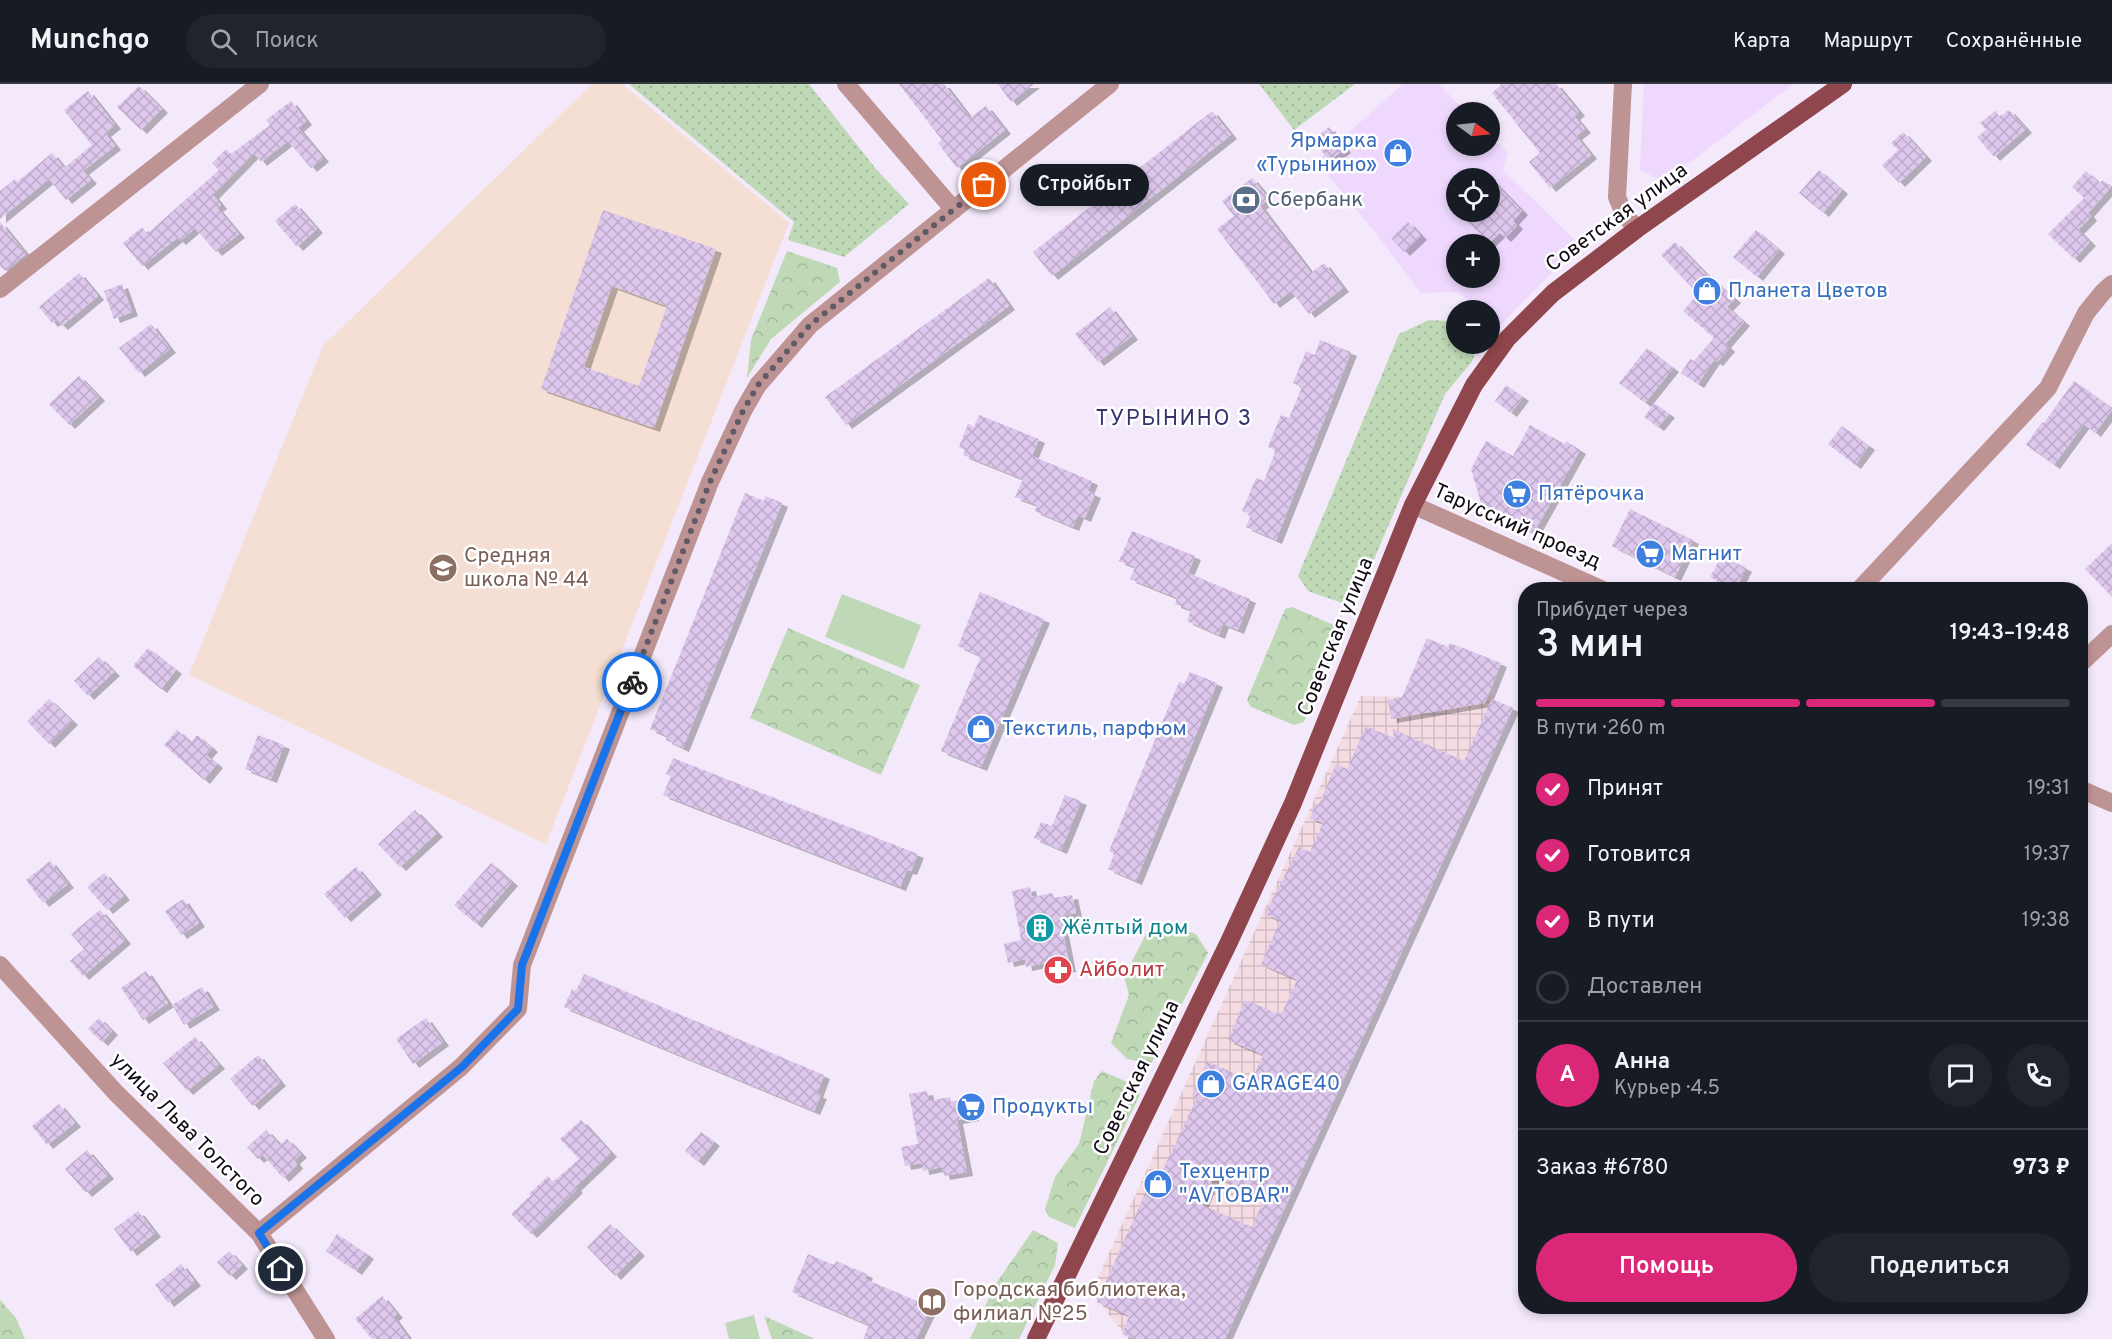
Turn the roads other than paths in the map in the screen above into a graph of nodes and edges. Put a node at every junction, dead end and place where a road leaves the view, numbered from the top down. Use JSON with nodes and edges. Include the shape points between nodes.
{"nodes":[{"id":1,"x":260,"y":84,"type":"edge"},
{"id":2,"x":846,"y":84,"type":"edge"},
{"id":3,"x":1110,"y":84,"type":"edge"},
{"id":4,"x":1623,"y":84,"type":"edge"},
{"id":5,"x":1843,"y":84,"type":"edge"},
{"id":6,"x":954,"y":210,"type":"junction"},
{"id":7,"x":1637,"y":229,"type":"junction"},
{"id":8,"x":2112,"y":285,"type":"edge"},
{"id":9,"x":0,"y":289,"type":"edge"},
{"id":10,"x":1413,"y":505,"type":"junction"},
{"id":11,"x":1585,"y":582,"type":"edge"},
{"id":12,"x":1866,"y":582,"type":"edge"},
{"id":13,"x":2112,"y":634,"type":"edge"},
{"id":14,"x":2088,"y":656,"type":"edge"},
{"id":15,"x":2088,"y":792,"type":"edge"},
{"id":16,"x":2112,"y":803,"type":"edge"},
{"id":17,"x":0,"y":965,"type":"edge"},
{"id":18,"x":259,"y":1233,"type":"junction"},
{"id":19,"x":326,"y":1339,"type":"edge"},
{"id":20,"x":1036,"y":1339,"type":"edge"}],
"edges":[{"from":1,"to":9,"type":"street"},
{"from":2,"to":6,"type":"street"},
{"from":3,"to":6,"type":"street"},
{"from":4,"to":7,"type":"street","via":[[1617,197],[1624,214]]},
{"from":5,"to":7,"type":"main road","name":"Советская улица"},
{"from":6,"to":18,"type":"street","via":[[810,325],[758,385],[743,411],[710,482],[522,965],[518,1009],[462,1067]]},
{"from":7,"to":10,"type":"main road","name":"Советская улица","via":[[1553,293],[1506,339],[1473,385]]},
{"from":8,"to":12,"type":"street","via":[[2086,313],[2048,388]]},
{"from":10,"to":11,"type":"street","name":"Тарусский проезд"},
{"from":10,"to":20,"type":"main road","name":"Советская улица","via":[[1293,803]]},
{"from":13,"to":14,"type":"street"},
{"from":15,"to":16,"type":"street"},
{"from":17,"to":18,"type":"street","name":"улица Льва Толстого","via":[[116,1093]]},
{"from":18,"to":19,"type":"street","name":"улица Льва Толстого"}]}
